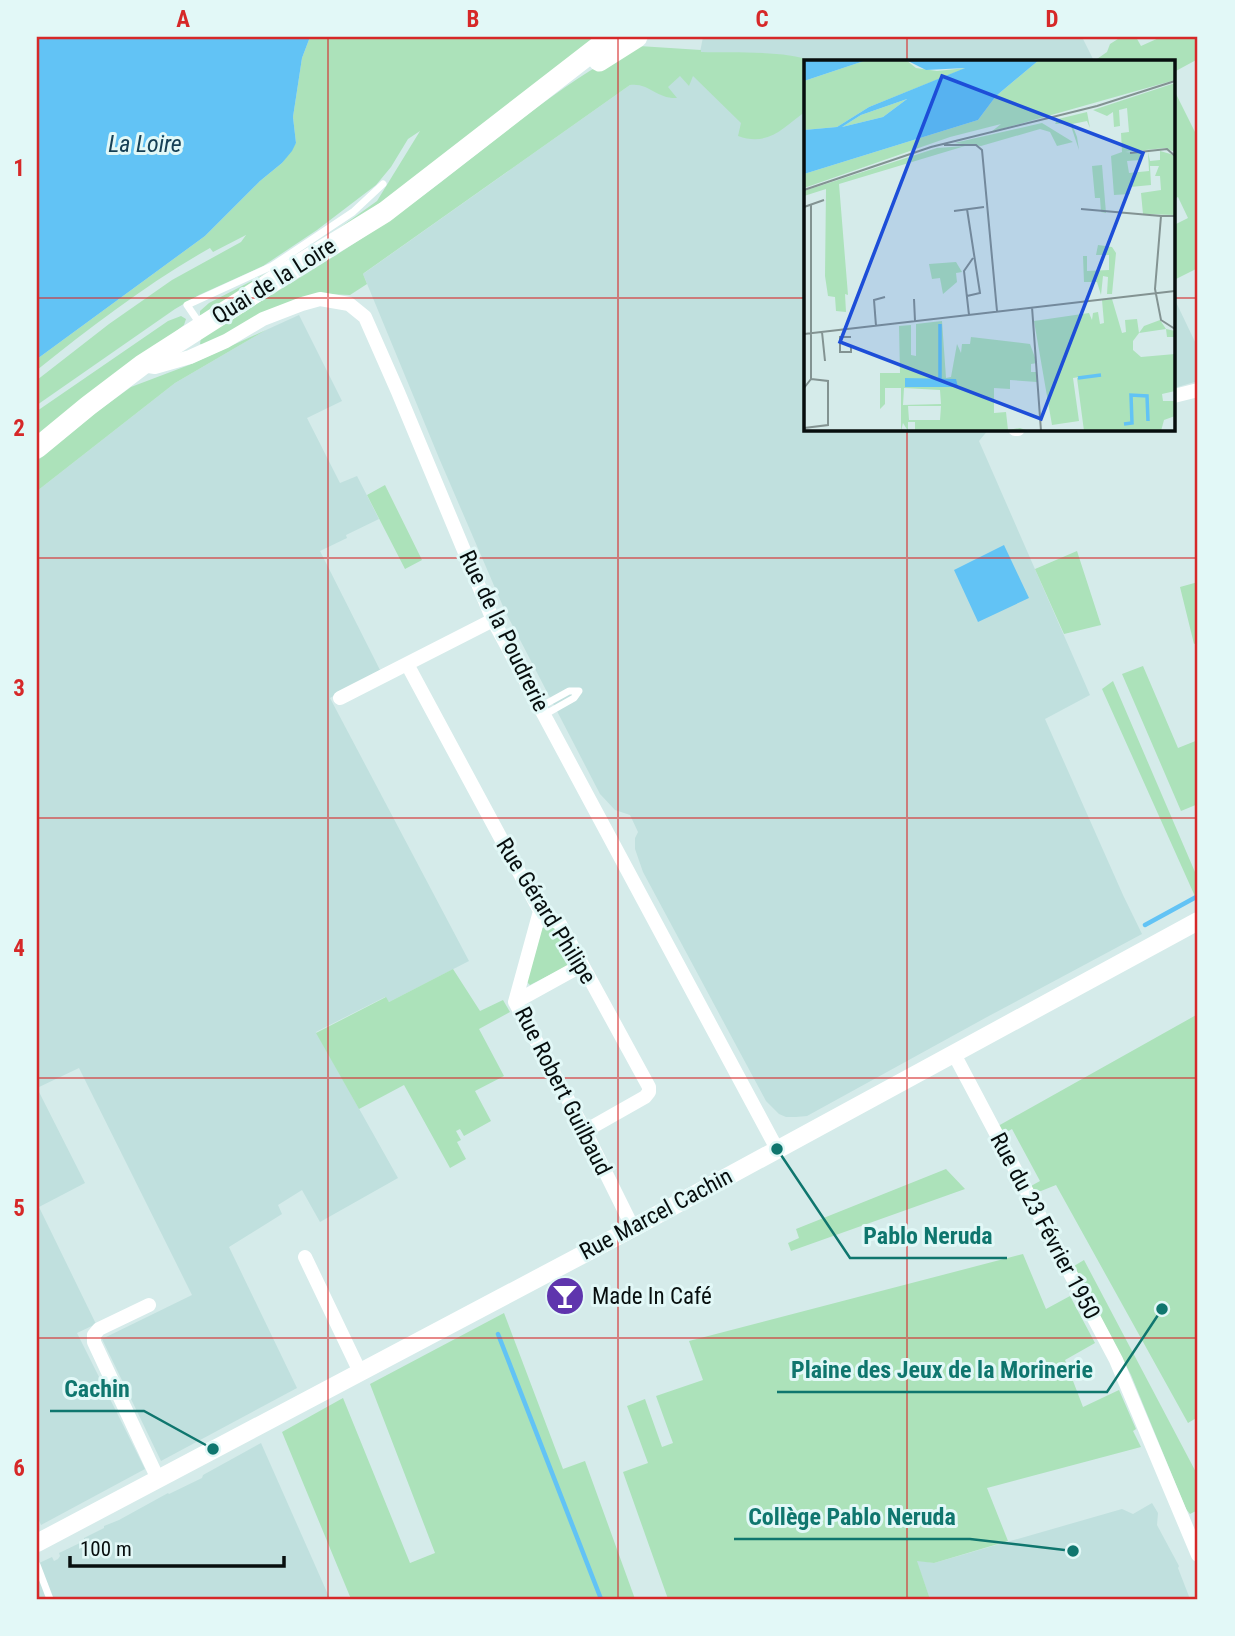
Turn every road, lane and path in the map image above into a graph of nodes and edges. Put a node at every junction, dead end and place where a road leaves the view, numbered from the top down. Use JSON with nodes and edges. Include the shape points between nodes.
{"nodes":[{"id":1,"x":611,"y":37,"type":"edge"},
{"id":2,"x":637,"y":37,"type":"edge"},
{"id":3,"x":511,"y":116,"type":"junction"},
{"id":4,"x":383,"y":184,"type":"dead end"},
{"id":5,"x":202,"y":327,"type":"junction"},
{"id":6,"x":142,"y":365,"type":"junction"},
{"id":7,"x":1198,"y":390,"type":"edge"},
{"id":8,"x":1176,"y":396,"type":"edge"},
{"id":9,"x":37,"y":448,"type":"edge"},
{"id":10,"x":493,"y":620,"type":"junction"},
{"id":11,"x":407,"y":664,"type":"junction"},
{"id":12,"x":340,"y":698,"type":"dead end"},
{"id":13,"x":540,"y":911,"type":"junction"},
{"id":14,"x":1198,"y":921,"type":"edge"},
{"id":15,"x":582,"y":965,"type":"junction"},
{"id":16,"x":515,"y":1002,"type":"junction"},
{"id":17,"x":954,"y":1054,"type":"junction"},
{"id":18,"x":585,"y":1131,"type":"junction"},
{"id":19,"x":777,"y":1149,"type":"junction"},
{"id":20,"x":633,"y":1228,"type":"junction"},
{"id":21,"x":305,"y":1257,"type":"dead end"},
{"id":22,"x":149,"y":1305,"type":"dead end"},
{"id":23,"x":360,"y":1372,"type":"junction"},
{"id":24,"x":158,"y":1479,"type":"junction"},
{"id":25,"x":37,"y":1543,"type":"edge"},
{"id":26,"x":1198,"y":1555,"type":"edge"},
{"id":27,"x":37,"y":1565,"type":"edge"},
{"id":28,"x":46,"y":1588,"type":"junction"},
{"id":29,"x":37,"y":1592,"type":"edge"},
{"id":30,"x":50,"y":1599,"type":"edge"}],
"edges":[{"from":1,"to":3,"type":"main road","name":"Quai de la Loire"},
{"from":2,"to":3,"type":"main road","name":"Quai de la Loire"},
{"from":3,"to":5,"type":"main road","name":"Quai de la Loire","via":[[385,212]]},
{"from":4,"to":5,"type":"lane","via":[[353,212],[272,266],[187,305]]},
{"from":5,"to":6,"type":"main road","name":"Quai de la Loire"},
{"from":6,"to":9,"type":"main road","name":"Quai de la Loire"},
{"from":6,"to":10,"type":"street","name":"Rue de la Poudrerie","via":[[155,367],[190,357],[263,319],[311,301],[336,301],[359,311],[398,392]]},
{"from":7,"to":8,"type":"street"},
{"from":10,"to":11,"type":"street"},
{"from":10,"to":19,"type":"street","name":"Rue de la Poudrerie"},
{"from":11,"to":12,"type":"street"},
{"from":11,"to":13,"type":"street","name":"Rue Gérard Philipe"},
{"from":13,"to":15,"type":"street","name":"Rue Gérard Philipe","via":[[560,924]]},
{"from":13,"to":16,"type":"street","name":"Rue Robert Guilbaud"},
{"from":14,"to":17,"type":"street","name":"Rue Marcel Cachin"},
{"from":15,"to":16,"type":"street"},
{"from":15,"to":18,"type":"street","name":"Rue Gérard Philipe","via":[[649,1089],[645,1097]]},
{"from":16,"to":18,"type":"street","name":"Rue Robert Guilbaud"},
{"from":17,"to":19,"type":"street","name":"Rue Marcel Cachin"},
{"from":17,"to":26,"type":"street","name":"Rue du 23 Février 1950","via":[[1116,1360]]},
{"from":18,"to":20,"type":"street","name":"Rue Robert Guilbaud"},
{"from":19,"to":20,"type":"street","name":"Rue Marcel Cachin"},
{"from":20,"to":23,"type":"street","name":"Rue Marcel Cachin"},
{"from":21,"to":23,"type":"street"},
{"from":22,"to":24,"type":"street","via":[[99,1329],[94,1342]]},
{"from":23,"to":24,"type":"street","name":"Rue Marcel Cachin"},
{"from":24,"to":25,"type":"street","name":"Rue Marcel Cachin"},
{"from":27,"to":28,"type":"lane"},
{"from":28,"to":29,"type":"lane"},
{"from":28,"to":30,"type":"lane"}]}
